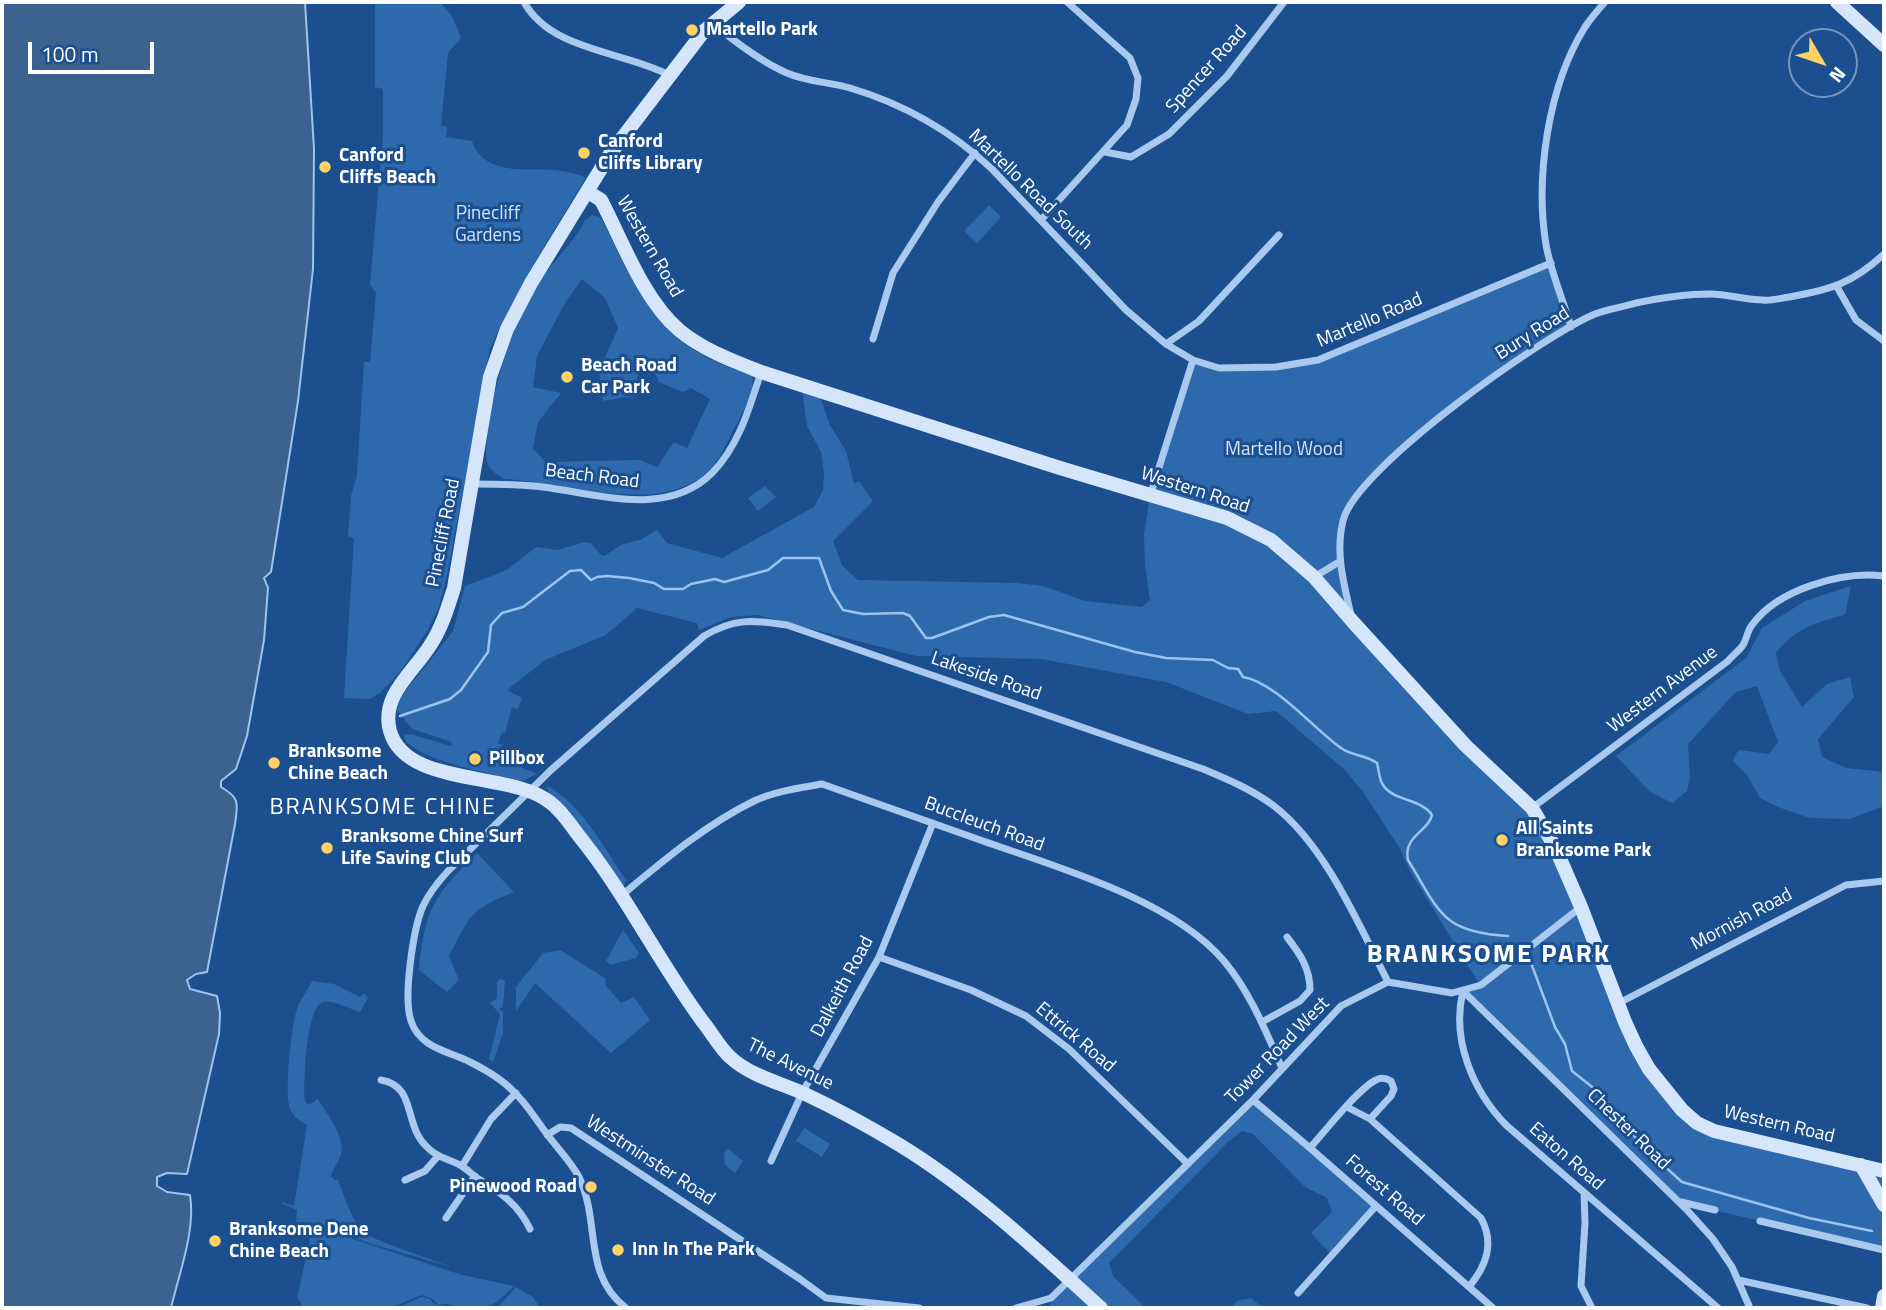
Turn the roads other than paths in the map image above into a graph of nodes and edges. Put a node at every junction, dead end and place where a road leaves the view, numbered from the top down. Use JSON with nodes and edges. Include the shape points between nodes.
{"nodes":[{"id":1,"x":524,"y":2,"type":"edge"},
{"id":2,"x":739,"y":2,"type":"edge"},
{"id":3,"x":1284,"y":2,"type":"edge"},
{"id":4,"x":1605,"y":2,"type":"edge"},
{"id":5,"x":1837,"y":2,"type":"edge"},
{"id":6,"x":1071,"y":3,"type":"edge"},
{"id":7,"x":712,"y":23,"type":"junction"},
{"id":8,"x":1884,"y":45,"type":"edge"},
{"id":9,"x":669,"y":75,"type":"junction"},
{"id":10,"x":1105,"y":152,"type":"junction"},
{"id":11,"x":975,"y":153,"type":"junction"},
{"id":12,"x":588,"y":191,"type":"junction"},
{"id":13,"x":1041,"y":220,"type":"junction"},
{"id":14,"x":1279,"y":234,"type":"dead end"},
{"id":15,"x":1884,"y":254,"type":"edge"},
{"id":16,"x":1551,"y":263,"type":"junction"},
{"id":17,"x":1837,"y":287,"type":"junction"},
{"id":18,"x":1126,"y":310,"type":"joint"},
{"id":19,"x":1572,"y":327,"type":"junction"},
{"id":20,"x":873,"y":339,"type":"dead end"},
{"id":21,"x":1884,"y":341,"type":"edge"},
{"id":22,"x":1166,"y":344,"type":"junction"},
{"id":23,"x":1193,"y":360,"type":"junction"},
{"id":24,"x":761,"y":372,"type":"junction"},
{"id":25,"x":473,"y":484,"type":"junction"},
{"id":26,"x":1150,"y":496,"type":"junction"},
{"id":27,"x":1339,"y":562,"type":"junction"},
{"id":28,"x":1884,"y":576,"type":"edge"},
{"id":29,"x":1314,"y":577,"type":"junction"},
{"id":30,"x":1353,"y":622,"type":"junction"},
{"id":31,"x":530,"y":792,"type":"junction"},
{"id":32,"x":1532,"y":808,"type":"junction"},
{"id":33,"x":933,"y":823,"type":"junction"},
{"id":34,"x":1884,"y":881,"type":"edge"},
{"id":35,"x":622,"y":895,"type":"junction"},
{"id":36,"x":1581,"y":907,"type":"junction"},
{"id":37,"x":1287,"y":937,"type":"dead end"},
{"id":38,"x":879,"y":957,"type":"junction"},
{"id":39,"x":1388,"y":982,"type":"junction"},
{"id":40,"x":1463,"y":991,"type":"junction"},
{"id":41,"x":1619,"y":1003,"type":"junction"},
{"id":42,"x":1262,"y":1022,"type":"junction"},
{"id":43,"x":1282,"y":1068,"type":"junction"},
{"id":44,"x":381,"y":1080,"type":"dead end"},
{"id":45,"x":516,"y":1093,"type":"junction"},
{"id":46,"x":802,"y":1093,"type":"junction"},
{"id":47,"x":1252,"y":1100,"type":"junction"},
{"id":48,"x":1348,"y":1107,"type":"junction"},
{"id":49,"x":1370,"y":1119,"type":"junction"},
{"id":50,"x":547,"y":1135,"type":"junction"},
{"id":51,"x":1310,"y":1148,"type":"junction"},
{"id":52,"x":438,"y":1156,"type":"junction"},
{"id":53,"x":771,"y":1161,"type":"dead end"},
{"id":54,"x":1188,"y":1164,"type":"junction"},
{"id":55,"x":1861,"y":1165,"type":"junction"},
{"id":56,"x":462,"y":1166,"type":"junction"},
{"id":57,"x":1884,"y":1171,"type":"edge"},
{"id":58,"x":475,"y":1177,"type":"junction"},
{"id":59,"x":405,"y":1180,"type":"dead end"},
{"id":60,"x":1584,"y":1193,"type":"junction"},
{"id":61,"x":1679,"y":1202,"type":"junction"},
{"id":62,"x":1884,"y":1205,"type":"edge"},
{"id":63,"x":1376,"y":1206,"type":"junction"},
{"id":64,"x":1715,"y":1210,"type":"dead end"},
{"id":65,"x":446,"y":1218,"type":"dead end"},
{"id":66,"x":1760,"y":1221,"type":"dead end"},
{"id":67,"x":530,"y":1229,"type":"dead end"},
{"id":68,"x":1884,"y":1250,"type":"edge"},
{"id":69,"x":1069,"y":1279,"type":"junction"},
{"id":70,"x":1738,"y":1280,"type":"junction"},
{"id":71,"x":1469,"y":1287,"type":"junction"},
{"id":72,"x":1298,"y":1293,"type":"dead end"},
{"id":73,"x":1884,"y":1296,"type":"edge"},
{"id":74,"x":825,"y":1298,"type":"junction"},
{"id":75,"x":1051,"y":1298,"type":"junction"},
{"id":76,"x":1025,"y":1307,"type":"edge"},
{"id":77,"x":626,"y":1308,"type":"edge"},
{"id":78,"x":834,"y":1308,"type":"edge"},
{"id":79,"x":919,"y":1308,"type":"edge"},
{"id":80,"x":1016,"y":1308,"type":"edge"},
{"id":81,"x":1050,"y":1308,"type":"edge"},
{"id":82,"x":1101,"y":1308,"type":"edge"},
{"id":83,"x":1493,"y":1308,"type":"edge"},
{"id":84,"x":1592,"y":1308,"type":"edge"},
{"id":85,"x":1718,"y":1308,"type":"edge"},
{"id":86,"x":1750,"y":1308,"type":"edge"},
{"id":87,"x":1867,"y":1308,"type":"edge"},
{"id":88,"x":1882,"y":1308,"type":"edge"}],
"edges":[{"from":1,"to":9,"type":"street","via":[[556,35]]},
{"from":2,"to":7,"type":"street","name":"Western Road"},
{"from":3,"to":10,"type":"street","name":"Spencer Road","via":[[1227,76],[1169,134],[1131,157]]},
{"from":4,"to":16,"type":"street","via":[[1585,27],[1555,100],[1544,154],[1542,205]]},
{"from":5,"to":8,"type":"street"},
{"from":6,"to":10,"type":"street","via":[[1130,58],[1138,78],[1127,125]]},
{"from":7,"to":9,"type":"street","name":"Western Road"},
{"from":7,"to":11,"type":"street","name":"Martello Road South","via":[[787,73],[848,87],[909,109]]},
{"from":9,"to":12,"type":"street","name":"Western Road"},
{"from":10,"to":13,"type":"street"},
{"from":11,"to":13,"type":"street","name":"Martello Road South"},
{"from":11,"to":20,"type":"street","via":[[893,273]]},
{"from":12,"to":24,"type":"street","name":"Western Road","via":[[601,200],[654,301],[678,329],[723,357]]},
{"from":12,"to":25,"type":"street","name":"Pinecliff Road","via":[[531,283],[497,353]]},
{"from":13,"to":18,"type":"street","name":"Martello Road South"},
{"from":14,"to":22,"type":"street","via":[[1199,321]]},
{"from":15,"to":17,"type":"street","name":"Bury Road"},
{"from":16,"to":19,"type":"street"},
{"from":16,"to":23,"type":"street","name":"Martello Road","via":[[1318,360],[1241,369]]},
{"from":17,"to":19,"type":"street","name":"Bury Road","via":[[1765,301],[1711,294],[1660,299],[1595,314]]},
{"from":17,"to":21,"type":"street","via":[[1856,320]]},
{"from":18,"to":22,"type":"street","name":"Martello Road"},
{"from":19,"to":27,"type":"street","name":"Bury Road","via":[[1491,380],[1390,458],[1343,518]]},
{"from":22,"to":23,"type":"street","name":"Martello Road"},
{"from":23,"to":26,"type":"street"},
{"from":24,"to":25,"type":"street","name":"Beach Road","via":[[730,449],[713,472],[673,495],[627,500],[518,484]]},
{"from":24,"to":26,"type":"street","name":"Western Road"},
{"from":25,"to":31,"type":"street","name":"Pinecliff Road","via":[[447,610],[430,646],[395,691],[388,725],[395,744],[422,764]]},
{"from":26,"to":29,"type":"street","name":"Western Road","via":[[1227,518],[1271,540]]},
{"from":27,"to":29,"type":"street"},
{"from":27,"to":30,"type":"street","name":"Bury Road"},
{"from":28,"to":32,"type":"street","name":"Western Avenue","via":[[1825,580],[1786,596],[1752,625],[1728,661]]},
{"from":29,"to":30,"type":"street","name":"Western Road"},
{"from":30,"to":32,"type":"street","name":"Western Road","via":[[1466,746]]},
{"from":31,"to":35,"type":"street","name":"The Avenue","via":[[559,810]]},
{"from":31,"to":39,"type":"street","name":"Lakeside Road","via":[[704,636],[734,622],[786,625],[1234,782],[1274,806],[1303,832]]},
{"from":31,"to":45,"type":"street","via":[[430,893],[413,946],[409,987],[408,1010],[425,1041],[495,1076]]},
{"from":32,"to":36,"type":"street","name":"Western Road"},
{"from":33,"to":35,"type":"street","name":"Buccleuch Road","via":[[822,784],[793,789],[755,800],[709,828]]},
{"from":33,"to":38,"type":"street","name":"Dalkeith Road"},
{"from":33,"to":42,"type":"street","name":"Buccleuch Road","via":[[1115,890],[1172,918],[1223,960]]},
{"from":34,"to":41,"type":"street","name":"Mornish Road","via":[[1846,885]]},
{"from":35,"to":46,"type":"street","name":"The Avenue","via":[[690,1004],[730,1058]]},
{"from":36,"to":40,"type":"street","via":[[1481,985]]},
{"from":36,"to":41,"type":"street","name":"Western Road"},
{"from":37,"to":42,"type":"street","via":[[1310,974],[1310,990]]},
{"from":38,"to":46,"type":"street","name":"Dalkeith Road"},
{"from":38,"to":54,"type":"street","name":"Ettrick Road","via":[[1027,1016],[1069,1049]]},
{"from":39,"to":40,"type":"street","via":[[1433,991]]},
{"from":39,"to":43,"type":"street","name":"Tower Road West","via":[[1341,1006]]},
{"from":40,"to":60,"type":"street","name":"Eaton Road","via":[[1461,1037],[1479,1091],[1506,1125]]},
{"from":40,"to":61,"type":"street","name":"Chester Road"},
{"from":41,"to":55,"type":"street","name":"Western Road","via":[[1649,1069],[1697,1123]]},
{"from":42,"to":43,"type":"street","name":"Buccleuch Road"},
{"from":43,"to":47,"type":"street","name":"Tower Road West"},
{"from":44,"to":52,"type":"street","via":[[401,1091],[416,1135]]},
{"from":45,"to":50,"type":"street"},
{"from":45,"to":56,"type":"street","via":[[491,1119]]},
{"from":46,"to":53,"type":"street","name":"Dalkeith Road"},
{"from":46,"to":69,"type":"street","name":"The Avenue","via":[[899,1144],[952,1181]]},
{"from":47,"to":51,"type":"street","name":"Forest Road"},
{"from":47,"to":54,"type":"street","name":"Tower Road West"},
{"from":48,"to":49,"type":"street"},
{"from":48,"to":49,"type":"street","via":[[1378,1078],[1391,1081],[1391,1096]]},
{"from":48,"to":51,"type":"street"},
{"from":49,"to":71,"type":"street","via":[[1481,1218],[1488,1235],[1487,1258]]},
{"from":50,"to":74,"type":"street","name":"Westminster Road","via":[[560,1127],[572,1128]]},
{"from":50,"to":77,"type":"street","via":[[578,1176],[588,1205],[596,1263],[609,1292]]},
{"from":51,"to":63,"type":"street","name":"Forest Road"},
{"from":52,"to":56,"type":"street"},
{"from":52,"to":59,"type":"street","via":[[425,1171]]},
{"from":54,"to":69,"type":"street","name":"Tower Road West"},
{"from":55,"to":57,"type":"street","name":"Western Road"},
{"from":55,"to":62,"type":"street"},
{"from":56,"to":58,"type":"street"},
{"from":58,"to":65,"type":"street"},
{"from":58,"to":67,"type":"street","via":[[514,1205]]},
{"from":60,"to":84,"type":"street","via":[[1581,1286]]},
{"from":60,"to":85,"type":"street","name":"Eaton Road"},
{"from":61,"to":64,"type":"street"},
{"from":61,"to":70,"type":"street","name":"Chester Road","via":[[1713,1240]]},
{"from":63,"to":71,"type":"street","name":"Forest Road"},
{"from":63,"to":72,"type":"street"},
{"from":66,"to":68,"type":"street"},
{"from":69,"to":75,"type":"street","name":"Tower Road West"},
{"from":69,"to":82,"type":"street","name":"The Avenue"},
{"from":70,"to":86,"type":"street","name":"Chester Road"},
{"from":70,"to":87,"type":"street"},
{"from":71,"to":83,"type":"street","name":"Forest Road"},
{"from":73,"to":88,"type":"street"},
{"from":74,"to":78,"type":"street","name":"Westminster Road"},
{"from":74,"to":79,"type":"street"},
{"from":75,"to":76,"type":"street"},
{"from":75,"to":81,"type":"street"},
{"from":76,"to":80,"type":"street"}]}
